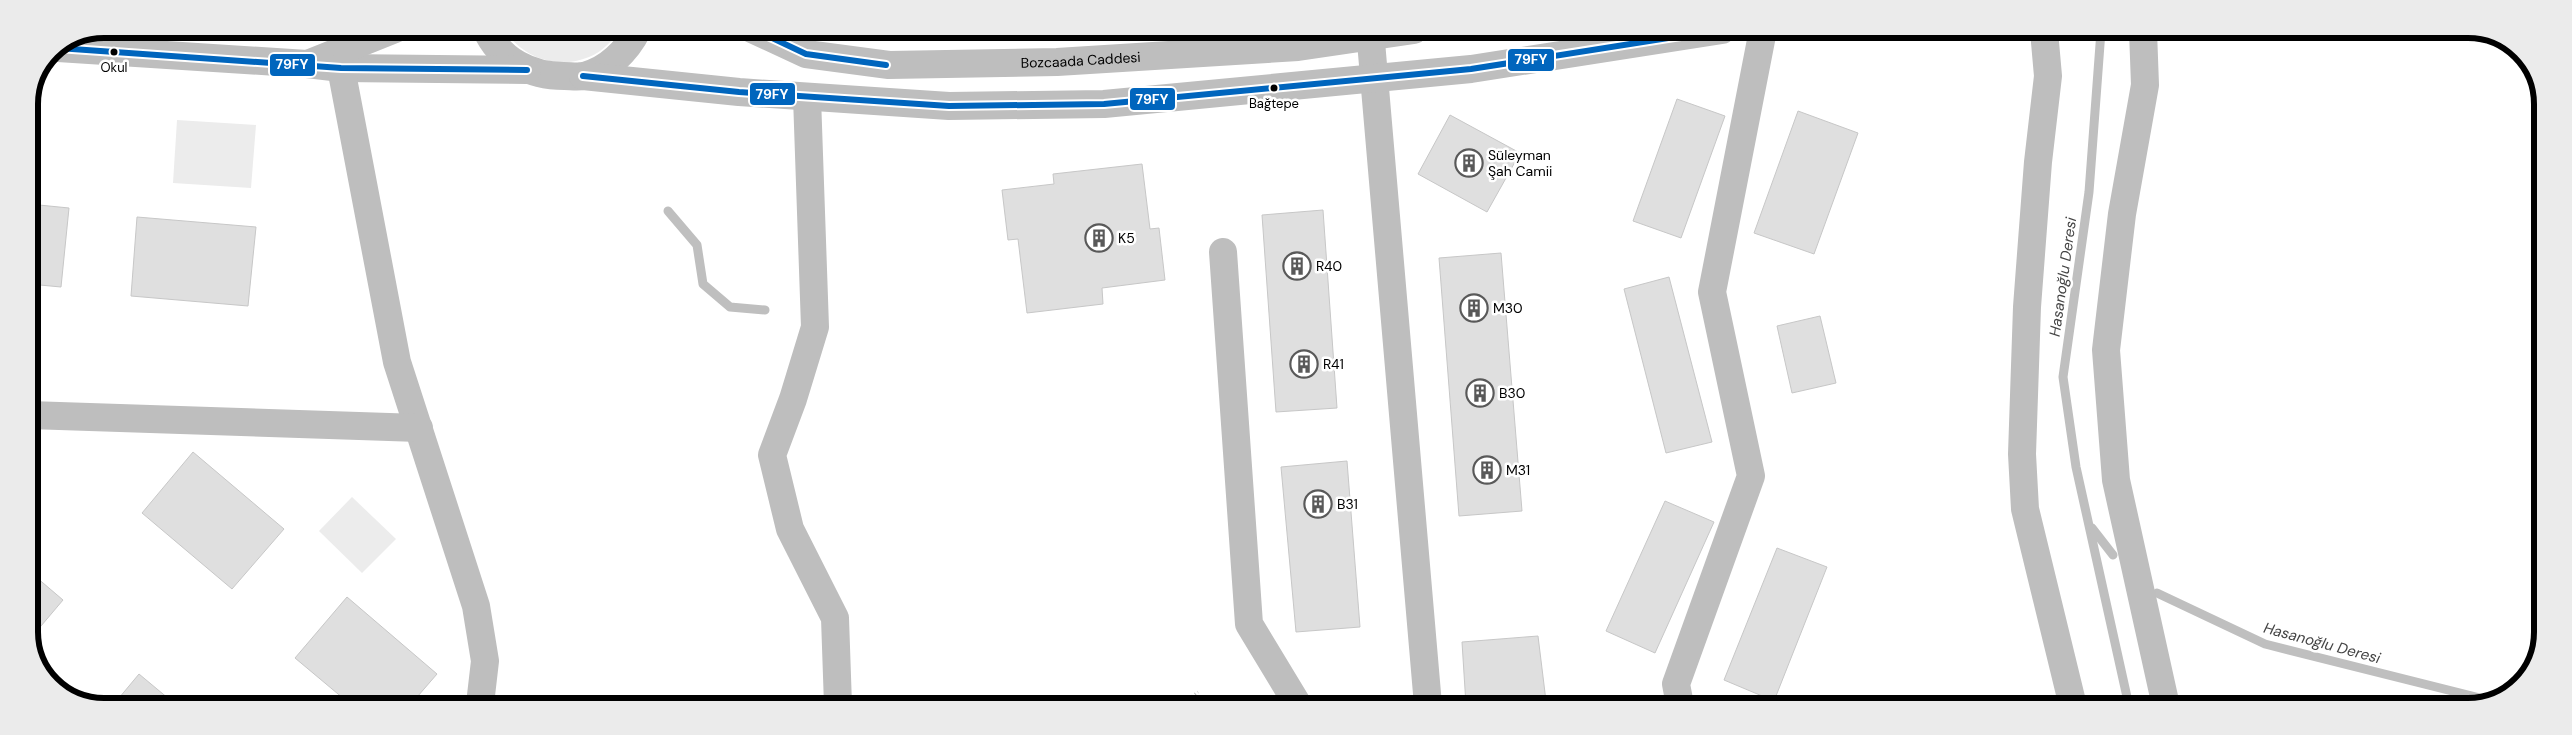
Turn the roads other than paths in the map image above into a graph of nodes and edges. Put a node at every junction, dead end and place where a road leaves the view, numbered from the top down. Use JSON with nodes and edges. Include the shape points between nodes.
{"nodes":[{"id":1,"x":372,"y":38,"type":"edge"},
{"id":2,"x":492,"y":38,"type":"edge"},
{"id":3,"x":634,"y":38,"type":"edge"},
{"id":4,"x":771,"y":38,"type":"edge"},
{"id":5,"x":1346,"y":38,"type":"edge"},
{"id":6,"x":1371,"y":38,"type":"edge"},
{"id":7,"x":1671,"y":38,"type":"edge"},
{"id":8,"x":1761,"y":38,"type":"edge"},
{"id":9,"x":2045,"y":38,"type":"edge"},
{"id":10,"x":2143,"y":38,"type":"edge"},
{"id":11,"x":68,"y":49,"type":"edge"},
{"id":12,"x":307,"y":64,"type":"junction"},
{"id":13,"x":341,"y":68,"type":"junction"},
{"id":14,"x":527,"y":70,"type":"junction"},
{"id":15,"x":583,"y":76,"type":"junction"},
{"id":16,"x":1376,"y":80,"type":"junction"},
{"id":17,"x":807,"y":96,"type":"junction"},
{"id":18,"x":1223,"y":252,"type":"dead end"},
{"id":19,"x":38,"y":415,"type":"edge"},
{"id":20,"x":419,"y":428,"type":"junction"},
{"id":21,"x":481,"y":698,"type":"edge"},
{"id":22,"x":838,"y":698,"type":"edge"},
{"id":23,"x":1294,"y":698,"type":"edge"},
{"id":24,"x":1427,"y":698,"type":"edge"},
{"id":25,"x":1679,"y":698,"type":"edge"},
{"id":26,"x":2071,"y":698,"type":"edge"},
{"id":27,"x":2164,"y":698,"type":"edge"}],
"edges":[{"from":1,"to":12,"type":"street"},
{"from":2,"to":14,"type":"street","via":[[503,54]]},
{"from":3,"to":15,"type":"street","via":[[609,64]]},
{"from":4,"to":5,"type":"street","name":"Bozcaada Caddesi","via":[[806,54],[888,65],[1057,62],[1298,46]]},
{"from":6,"to":16,"type":"street"},
{"from":7,"to":16,"type":"street","via":[[1471,69]]},
{"from":8,"to":25,"type":"street","via":[[1712,292],[1751,476],[1676,684]]},
{"from":9,"to":26,"type":"street","via":[[2048,76],[2027,307],[2022,454],[2025,508]]},
{"from":10,"to":27,"type":"street","via":[[2145,85],[2122,214],[2106,350],[2116,480]]},
{"from":11,"to":12,"type":"street"},
{"from":12,"to":13,"type":"street"},
{"from":13,"to":14,"type":"street"},
{"from":13,"to":20,"type":"street","via":[[397,362]]},
{"from":14,"to":15,"type":"street","via":[[551,76]]},
{"from":15,"to":17,"type":"street"},
{"from":16,"to":17,"type":"street","via":[[1302,84],[1104,104],[949,106]]},
{"from":16,"to":24,"type":"street"},
{"from":17,"to":22,"type":"street","via":[[815,327],[772,455],[790,529],[835,618]]},
{"from":18,"to":23,"type":"street","via":[[1249,624]]},
{"from":19,"to":20,"type":"street"},
{"from":20,"to":21,"type":"street","via":[[476,606],[485,661]]}]}
